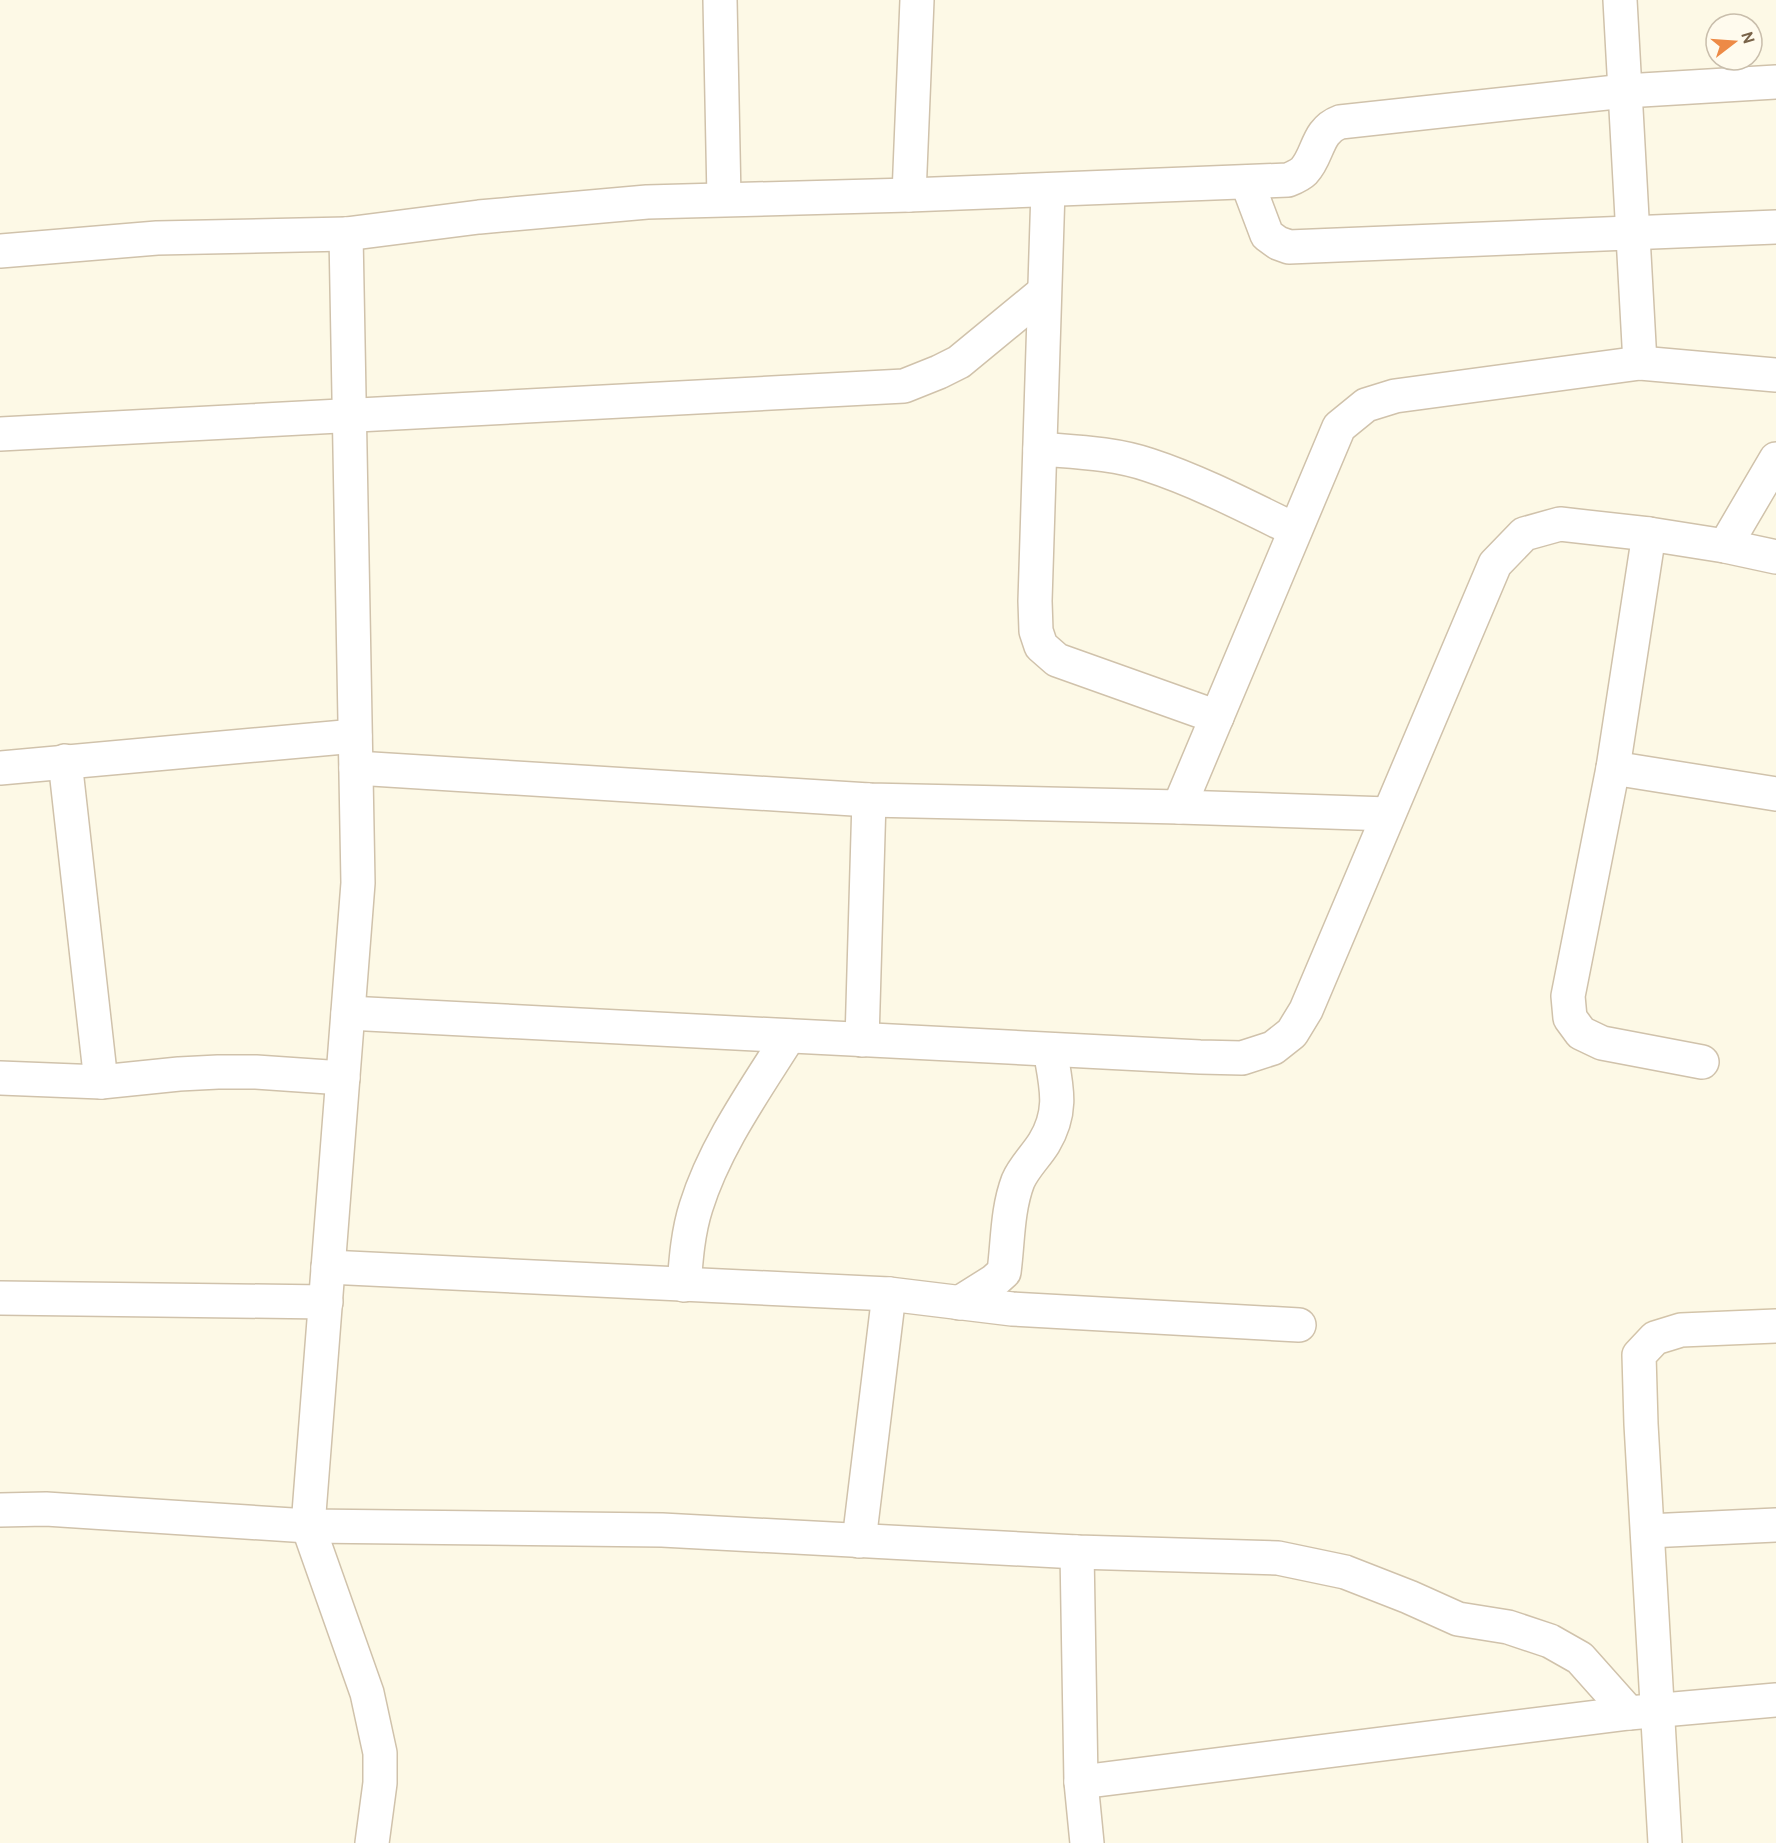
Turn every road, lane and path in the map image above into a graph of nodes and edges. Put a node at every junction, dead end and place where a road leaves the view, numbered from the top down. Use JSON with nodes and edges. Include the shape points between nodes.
{"nodes":[{"id":1,"x":720,"y":0,"type":"edge"},
{"id":2,"x":917,"y":0,"type":"edge"},
{"id":3,"x":1620,"y":0,"type":"edge"},
{"id":4,"x":1776,"y":82,"type":"edge"},
{"id":5,"x":1625,"y":91,"type":"junction"},
{"id":6,"x":1247,"y":182,"type":"junction"},
{"id":7,"x":1048,"y":190,"type":"junction"},
{"id":8,"x":909,"y":195,"type":"junction"},
{"id":9,"x":724,"y":199,"type":"junction"},
{"id":10,"x":1776,"y":227,"type":"edge"},
{"id":11,"x":346,"y":234,"type":"junction"},
{"id":12,"x":1633,"y":234,"type":"junction"},
{"id":13,"x":0,"y":250,"type":"edge"},
{"id":14,"x":1044,"y":292,"type":"junction"},
{"id":15,"x":1640,"y":363,"type":"junction"},
{"id":16,"x":1776,"y":375,"type":"edge"},
{"id":17,"x":349,"y":415,"type":"junction"},
{"id":18,"x":0,"y":434,"type":"edge"},
{"id":19,"x":1040,"y":449,"type":"junction"},
{"id":20,"x":1776,"y":459,"type":"edge"},
{"id":21,"x":1295,"y":530,"type":"junction"},
{"id":22,"x":1649,"y":534,"type":"junction"},
{"id":23,"x":1725,"y":546,"type":"junction"},
{"id":24,"x":1776,"y":557,"type":"edge"},
{"id":25,"x":1217,"y":717,"type":"junction"},
{"id":26,"x":356,"y":752,"type":"junction"},
{"id":27,"x":65,"y":761,"type":"junction"},
{"id":28,"x":0,"y":768,"type":"edge"},
{"id":29,"x":1613,"y":768,"type":"junction"},
{"id":30,"x":1776,"y":794,"type":"edge"},
{"id":31,"x":869,"y":800,"type":"junction"},
{"id":32,"x":1179,"y":807,"type":"junction"},
{"id":33,"x":1388,"y":814,"type":"junction"},
{"id":34,"x":348,"y":1013,"type":"junction"},
{"id":35,"x":789,"y":1036,"type":"junction"},
{"id":36,"x":862,"y":1040,"type":"junction"},
{"id":37,"x":1050,"y":1050,"type":"junction"},
{"id":38,"x":1702,"y":1062,"type":"dead end"},
{"id":39,"x":0,"y":1078,"type":"edge"},
{"id":40,"x":343,"y":1078,"type":"junction"},
{"id":41,"x":101,"y":1082,"type":"junction"},
{"id":42,"x":328,"y":1267,"type":"junction"},
{"id":43,"x":684,"y":1285,"type":"junction"},
{"id":44,"x":889,"y":1294,"type":"junction"},
{"id":45,"x":0,"y":1298,"type":"edge"},
{"id":46,"x":326,"y":1302,"type":"junction"},
{"id":47,"x":959,"y":1303,"type":"junction"},
{"id":48,"x":1299,"y":1325,"type":"dead end"},
{"id":49,"x":1776,"y":1326,"type":"edge"},
{"id":50,"x":0,"y":1510,"type":"edge"},
{"id":51,"x":1776,"y":1525,"type":"edge"},
{"id":52,"x":308,"y":1526,"type":"junction"},
{"id":53,"x":1648,"y":1531,"type":"junction"},
{"id":54,"x":860,"y":1541,"type":"junction"},
{"id":55,"x":1077,"y":1552,"type":"junction"},
{"id":56,"x":1776,"y":1700,"type":"edge"},
{"id":57,"x":1643,"y":1712,"type":"junction"},
{"id":58,"x":1081,"y":1782,"type":"junction"},
{"id":59,"x":372,"y":1843,"type":"edge"},
{"id":60,"x":1087,"y":1843,"type":"edge"},
{"id":61,"x":1665,"y":1843,"type":"edge"}],
"edges":[{"from":1,"to":9,"type":"street"},
{"from":2,"to":8,"type":"street"},
{"from":3,"to":5,"type":"street"},
{"from":4,"to":5,"type":"street"},
{"from":5,"to":6,"type":"street","via":[[1340,123],[1326,131],[1304,172],[1288,180]]},
{"from":5,"to":12,"type":"street"},
{"from":6,"to":7,"type":"street"},
{"from":6,"to":12,"type":"street","via":[[1267,235],[1289,247]]},
{"from":7,"to":8,"type":"street"},
{"from":7,"to":14,"type":"street"},
{"from":8,"to":9,"type":"street"},
{"from":9,"to":11,"type":"street","via":[[501,215]]},
{"from":10,"to":12,"type":"street"},
{"from":11,"to":13,"type":"street","via":[[157,238]]},
{"from":11,"to":17,"type":"street"},
{"from":12,"to":15,"type":"street"},
{"from":14,"to":17,"type":"street","via":[[958,362],[904,386]]},
{"from":14,"to":19,"type":"street"},
{"from":15,"to":16,"type":"street"},
{"from":15,"to":21,"type":"street","via":[[1405,395],[1366,405],[1339,427]]},
{"from":17,"to":18,"type":"street"},
{"from":17,"to":26,"type":"street"},
{"from":19,"to":21,"type":"street","via":[[1103,454],[1148,464]]},
{"from":19,"to":25,"type":"street","via":[[1035,601],[1041,646],[1056,660]]},
{"from":20,"to":23,"type":"street"},
{"from":21,"to":25,"type":"street"},
{"from":22,"to":23,"type":"street"},
{"from":22,"to":29,"type":"street"},
{"from":22,"to":33,"type":"street","via":[[1560,524],[1524,534],[1494,564]]},
{"from":23,"to":24,"type":"street"},
{"from":25,"to":32,"type":"street"},
{"from":26,"to":27,"type":"street"},
{"from":26,"to":31,"type":"street"},
{"from":26,"to":34,"type":"street","via":[[358,883]]},
{"from":27,"to":28,"type":"street"},
{"from":27,"to":41,"type":"street"},
{"from":29,"to":30,"type":"street"},
{"from":29,"to":38,"type":"street","via":[[1568,996],[1570,1018],[1581,1033],[1602,1043]]},
{"from":31,"to":32,"type":"street"},
{"from":31,"to":36,"type":"street"},
{"from":32,"to":33,"type":"street"},
{"from":33,"to":37,"type":"street","via":[[1306,1010],[1292,1034],[1273,1048],[1242,1058]]},
{"from":34,"to":35,"type":"street"},
{"from":34,"to":40,"type":"street"},
{"from":35,"to":36,"type":"street"},
{"from":35,"to":43,"type":"street","via":[[708,1173],[690,1231]]},
{"from":36,"to":37,"type":"street"},
{"from":37,"to":47,"type":"street","via":[[1058,1097],[1055,1118],[1044,1143],[1019,1179],[1011,1206],[1004,1272]]},
{"from":39,"to":41,"type":"street"},
{"from":40,"to":41,"type":"street","via":[[218,1072]]},
{"from":40,"to":42,"type":"street"},
{"from":42,"to":43,"type":"street"},
{"from":42,"to":46,"type":"street"},
{"from":43,"to":44,"type":"street"},
{"from":44,"to":47,"type":"street"},
{"from":44,"to":54,"type":"street"},
{"from":45,"to":46,"type":"street"},
{"from":46,"to":52,"type":"street"},
{"from":47,"to":48,"type":"street"},
{"from":49,"to":53,"type":"street","via":[[1681,1330],[1655,1338],[1639,1355]]},
{"from":50,"to":52,"type":"street","via":[[46,1509]]},
{"from":51,"to":53,"type":"street"},
{"from":52,"to":54,"type":"street","via":[[662,1530]]},
{"from":52,"to":59,"type":"street","via":[[367,1693],[380,1753]]},
{"from":53,"to":57,"type":"street"},
{"from":54,"to":55,"type":"street"},
{"from":55,"to":57,"type":"street","via":[[1278,1558],[1345,1572],[1458,1619],[1508,1627],[1550,1641],[1580,1658]]},
{"from":55,"to":58,"type":"street"},
{"from":56,"to":57,"type":"street"},
{"from":57,"to":58,"type":"street"},
{"from":57,"to":61,"type":"street"},
{"from":58,"to":60,"type":"street"}]}
